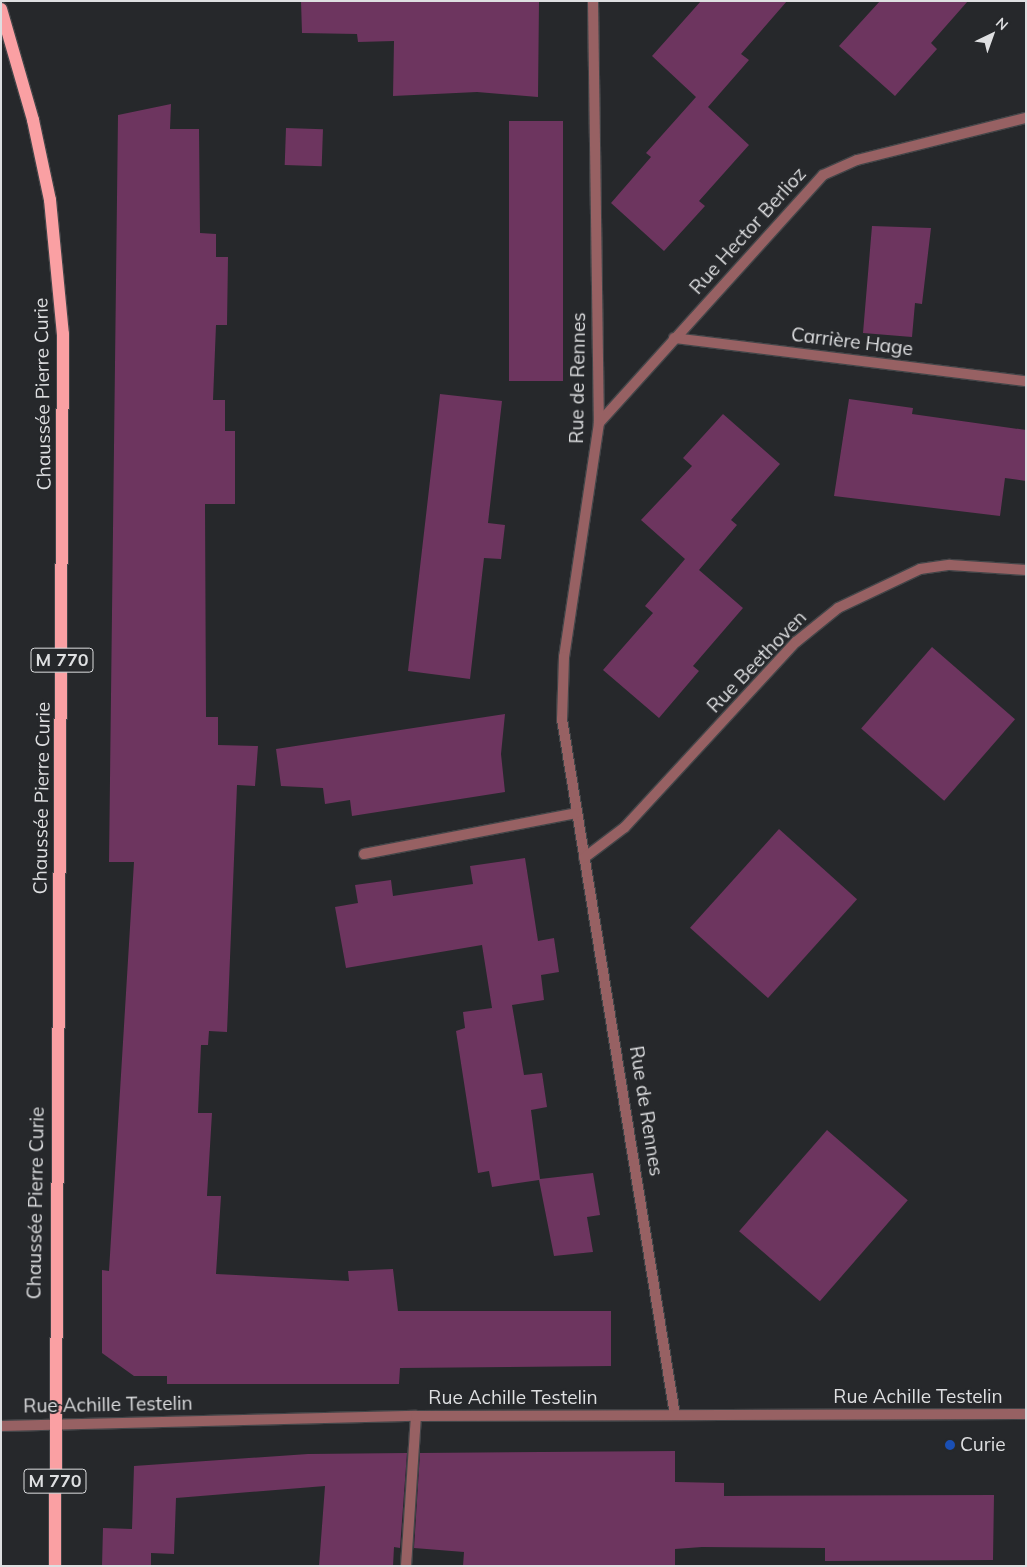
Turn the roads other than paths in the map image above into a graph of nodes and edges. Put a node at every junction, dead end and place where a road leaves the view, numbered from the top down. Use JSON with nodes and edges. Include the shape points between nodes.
{"nodes":[{"id":1,"x":592,"y":1,"type":"edge"},
{"id":2,"x":1,"y":8,"type":"edge"},
{"id":3,"x":1026,"y":118,"type":"edge"},
{"id":4,"x":674,"y":338,"type":"junction"},
{"id":5,"x":1026,"y":381,"type":"edge"},
{"id":6,"x":598,"y":423,"type":"junction"},
{"id":7,"x":1026,"y":570,"type":"edge"},
{"id":8,"x":576,"y":813,"type":"junction"},
{"id":9,"x":364,"y":854,"type":"dead end"},
{"id":10,"x":584,"y":858,"type":"junction"},
{"id":11,"x":1026,"y":1414,"type":"edge"},
{"id":12,"x":675,"y":1415,"type":"junction"},
{"id":13,"x":416,"y":1416,"type":"junction"},
{"id":14,"x":54,"y":1423,"type":"junction"},
{"id":15,"x":1,"y":1426,"type":"edge"},
{"id":16,"x":55,"y":1566,"type":"edge"},
{"id":17,"x":406,"y":1566,"type":"edge"}],
"edges":[{"from":1,"to":6,"type":"street","name":"Rue de Rennes"},
{"from":2,"to":14,"type":"main road","name":"Chaussée Pierre Curie","number":"M 770","via":[[33,120],[50,200],[63,334]]},
{"from":3,"to":4,"type":"street","name":"Rue Hector Berlioz","via":[[857,160],[823,175]]},
{"from":4,"to":5,"type":"street","name":"Carrière Hage"},
{"from":4,"to":6,"type":"street","name":"Rue Hector Berlioz"},
{"from":6,"to":8,"type":"street","name":"Rue de Rennes","via":[[562,689]]},
{"from":7,"to":10,"type":"street","name":"Rue Beethoven","via":[[950,565],[920,569],[838,608],[796,642],[625,827]]},
{"from":8,"to":9,"type":"street"},
{"from":8,"to":10,"type":"street","name":"Rue de Rennes"},
{"from":10,"to":12,"type":"street","name":"Rue de Rennes"},
{"from":11,"to":12,"type":"street","name":"Rue Achille Testelin"},
{"from":12,"to":13,"type":"street","name":"Rue Achille Testelin"},
{"from":13,"to":14,"type":"street","name":"Rue Achille Testelin"},
{"from":13,"to":17,"type":"street"},
{"from":14,"to":15,"type":"street","name":"Rue Achille Testelin"},
{"from":14,"to":16,"type":"main road","name":"Chaussée Pierre Curie","number":"M 770"}]}
